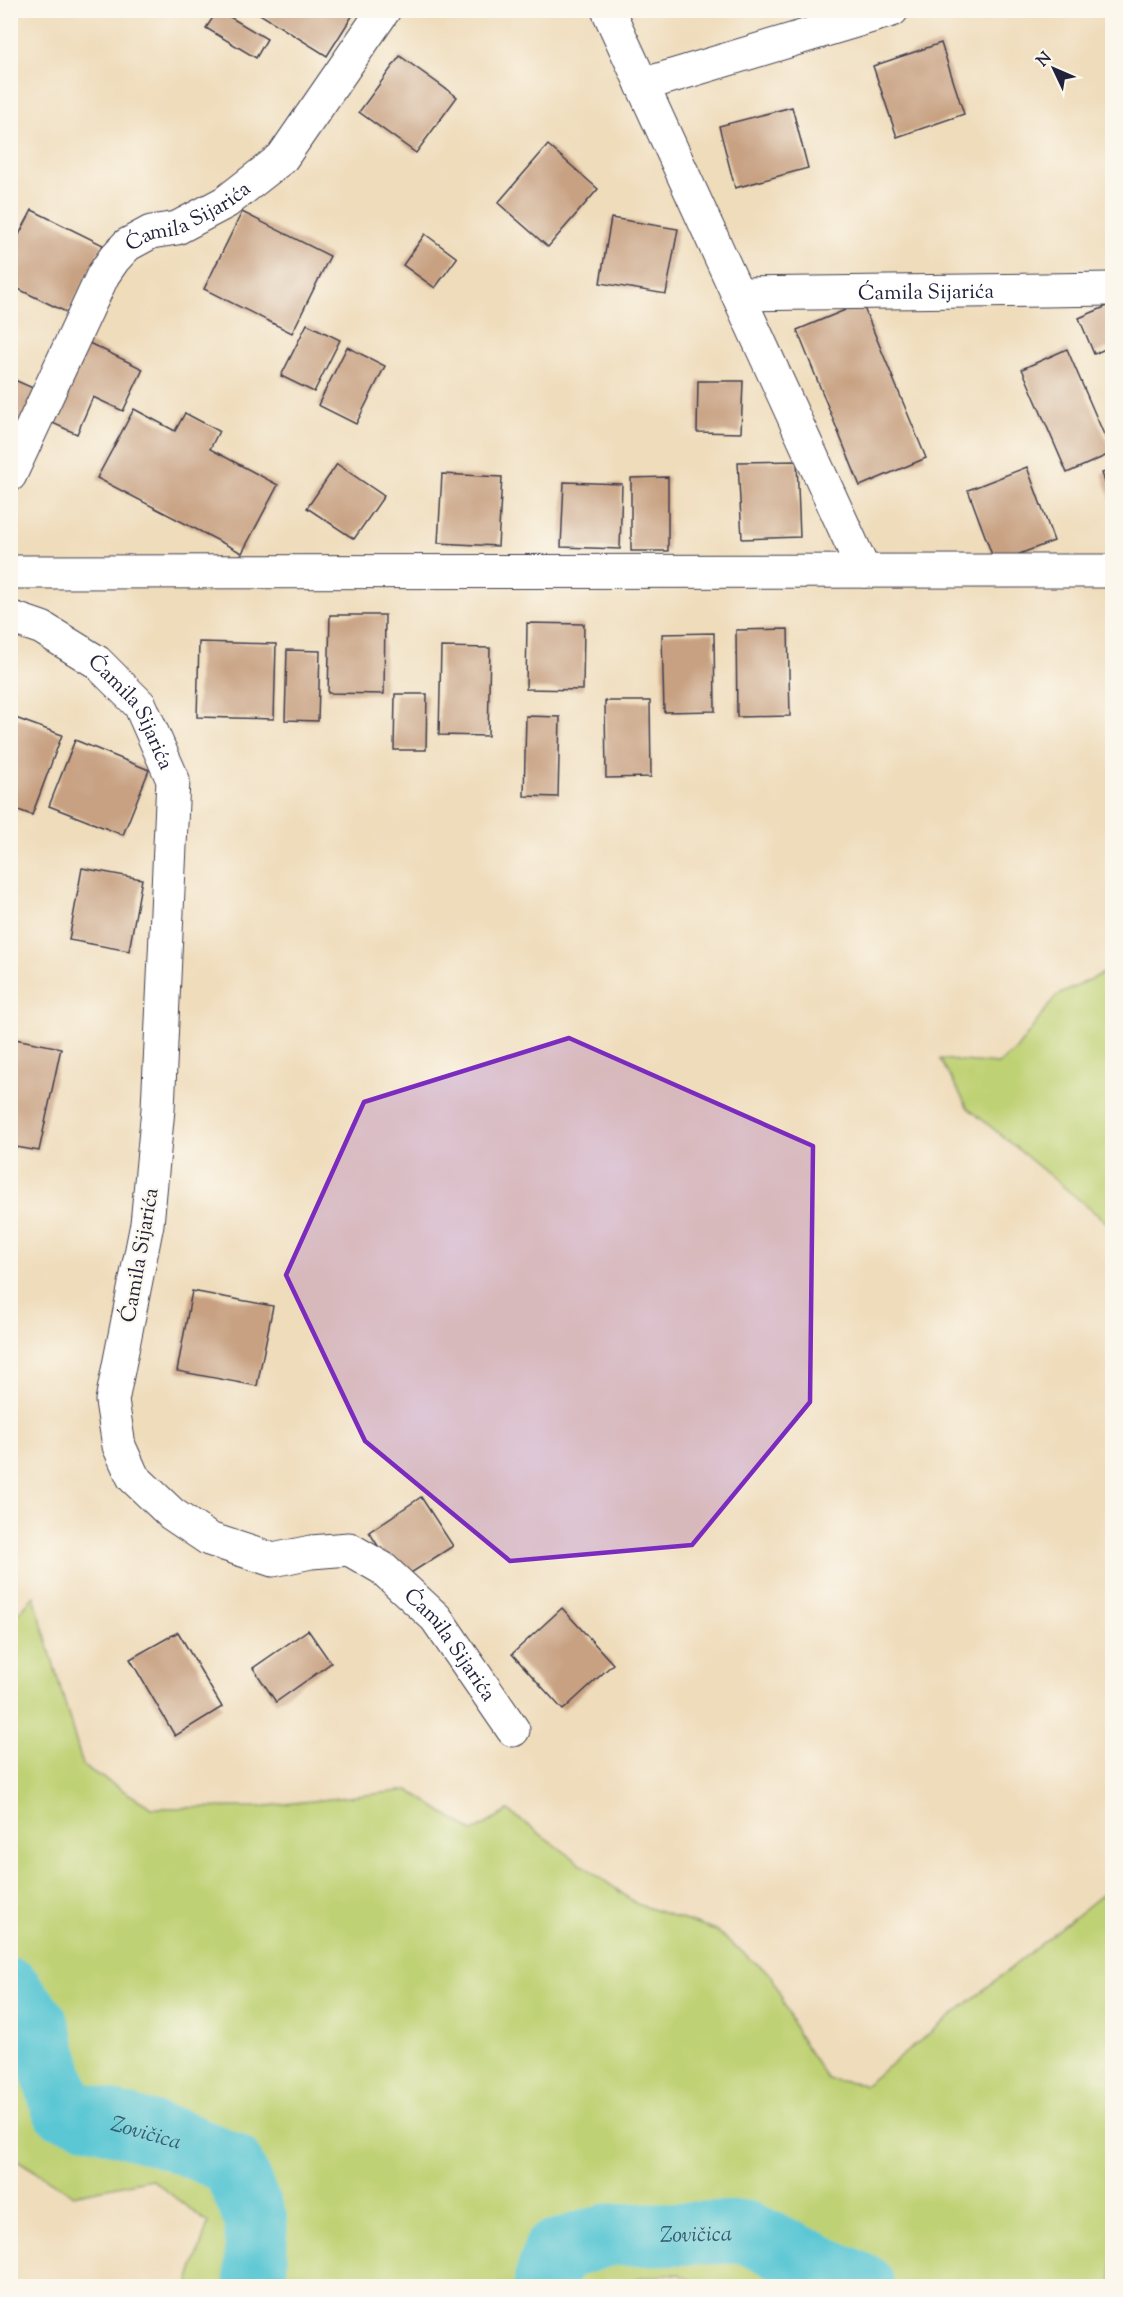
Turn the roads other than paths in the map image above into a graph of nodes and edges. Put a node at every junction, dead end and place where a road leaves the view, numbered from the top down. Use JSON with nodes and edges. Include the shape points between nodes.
{"nodes":[{"id":1,"x":384,"y":10,"type":"edge"},
{"id":2,"x":608,"y":10,"type":"edge"},
{"id":3,"x":892,"y":10,"type":"edge"},
{"id":4,"x":642,"y":85,"type":"junction"},
{"id":5,"x":1113,"y":289,"type":"edge"},
{"id":6,"x":738,"y":294,"type":"junction"},
{"id":7,"x":10,"y":475,"type":"edge"},
{"id":8,"x":864,"y":571,"type":"junction"},
{"id":9,"x":1113,"y":571,"type":"edge"},
{"id":10,"x":10,"y":572,"type":"edge"},
{"id":11,"x":10,"y":617,"type":"edge"},
{"id":12,"x":513,"y":1730,"type":"dead end"}],
"edges":[{"from":1,"to":7,"type":"street","name":"Ćamila Sijarića","via":[[282,158],[226,202],[177,228],[151,232],[127,245],[114,259]]},
{"from":2,"to":4,"type":"street"},
{"from":3,"to":4,"type":"street"},
{"from":4,"to":6,"type":"street"},
{"from":5,"to":6,"type":"street","name":"Ćamila Sijarića"},
{"from":6,"to":8,"type":"street"},
{"from":8,"to":9,"type":"street"},
{"from":8,"to":10,"type":"street"},
{"from":11,"to":12,"type":"street","name":"Ćamila Sijarića","via":[[42,628],[97,662],[140,705],[173,780],[158,1108],[147,1224],[112,1401],[123,1456],[133,1477],[172,1514],[209,1539],[273,1560],[349,1549],[382,1568],[436,1618]]}]}
